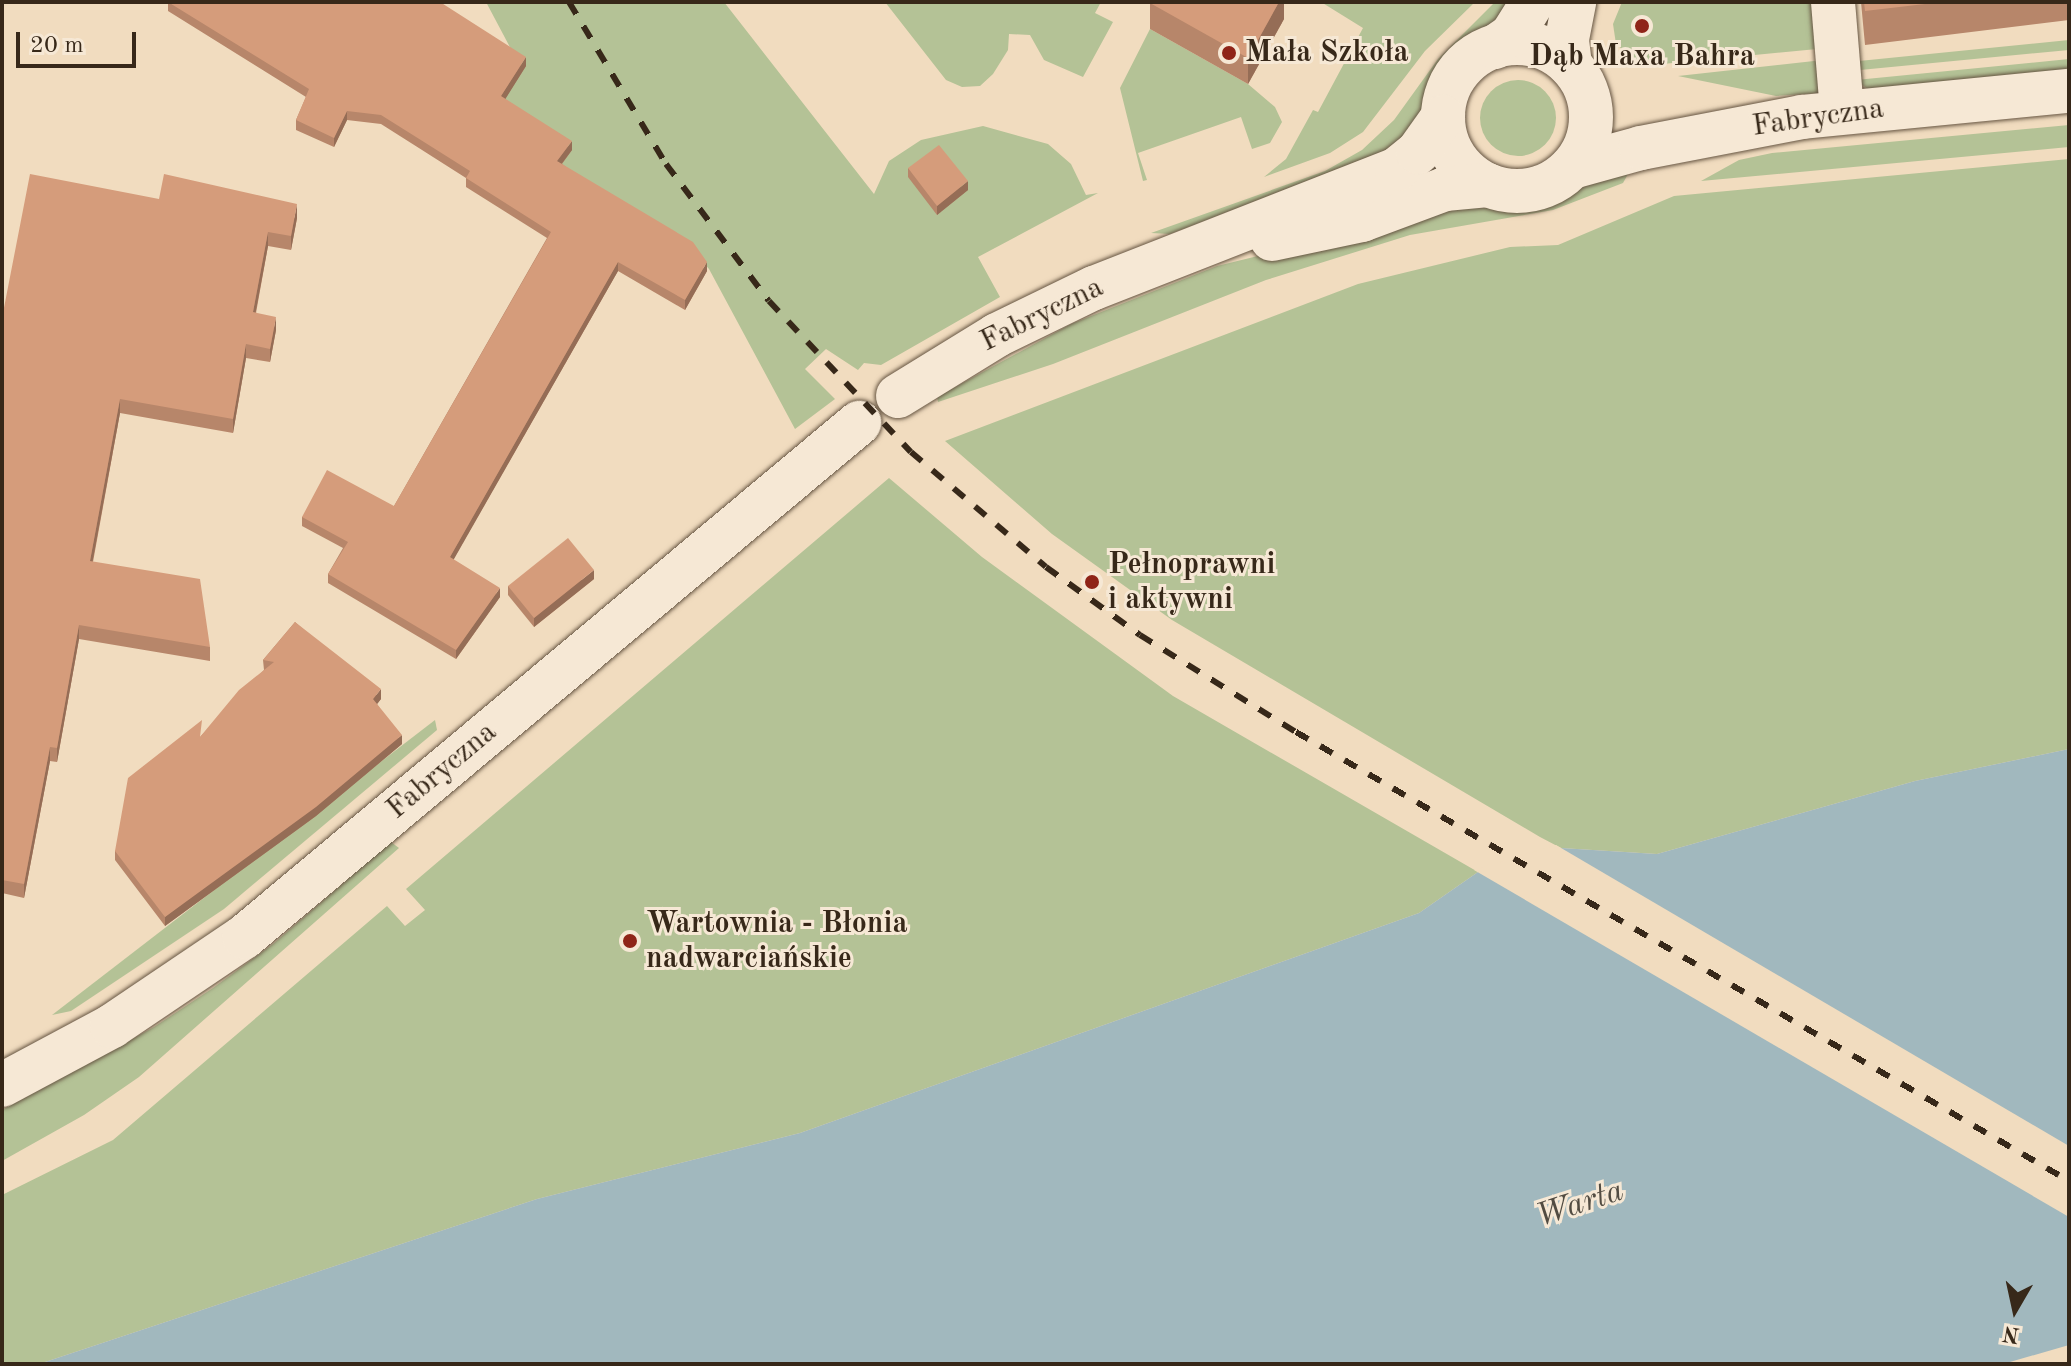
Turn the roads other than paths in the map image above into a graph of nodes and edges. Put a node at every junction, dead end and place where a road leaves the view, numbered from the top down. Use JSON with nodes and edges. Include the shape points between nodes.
{"nodes":[{"id":1,"x":1533,"y":2,"type":"edge"},
{"id":2,"x":1574,"y":2,"type":"edge"},
{"id":3,"x":1833,"y":2,"type":"edge"},
{"id":4,"x":1495,"y":47,"type":"junction"},
{"id":5,"x":1570,"y":65,"type":"junction"},
{"id":6,"x":2069,"y":91,"type":"edge"},
{"id":7,"x":1842,"y":112,"type":"junction"},
{"id":8,"x":1443,"y":117,"type":"junction"},
{"id":9,"x":1572,"y":167,"type":"junction"},
{"id":10,"x":1488,"y":185,"type":"junction"},
{"id":11,"x":1195,"y":251,"type":"junction"},
{"id":12,"x":898,"y":396,"type":"dead end"},
{"id":13,"x":859,"y":423,"type":"dead end"},
{"id":14,"x":2,"y":1085,"type":"edge"}],
"edges":[{"from":1,"to":4,"type":"street","via":[[1512,35]]},
{"from":2,"to":5,"type":"street","via":[[1567,39]]},
{"from":3,"to":7,"type":"street"},
{"from":4,"to":5,"type":"street","via":[[1535,46]]},
{"from":4,"to":8,"type":"street","via":[[1457,73]]},
{"from":5,"to":9,"type":"street","via":[[1584,86],[1591,120]]},
{"from":6,"to":7,"type":"street","name":"Fabryczna"},
{"from":7,"to":9,"type":"street","name":"Fabryczna","via":[[1641,148]]},
{"from":8,"to":10,"type":"street","via":[[1453,155]]},
{"from":8,"to":11,"type":"street","name":"Fabryczna","via":[[1418,152],[1397,169]]},
{"from":9,"to":10,"type":"street","via":[[1536,189],[1509,191]]},
{"from":10,"to":11,"type":"street","name":"Fabryczna","via":[[1445,189],[1362,220]]},
{"from":11,"to":12,"type":"street","name":"Fabryczna","via":[[1048,309]]},
{"from":13,"to":14,"type":"street","name":"Fabryczna","via":[[244,937],[112,1026]]}]}
